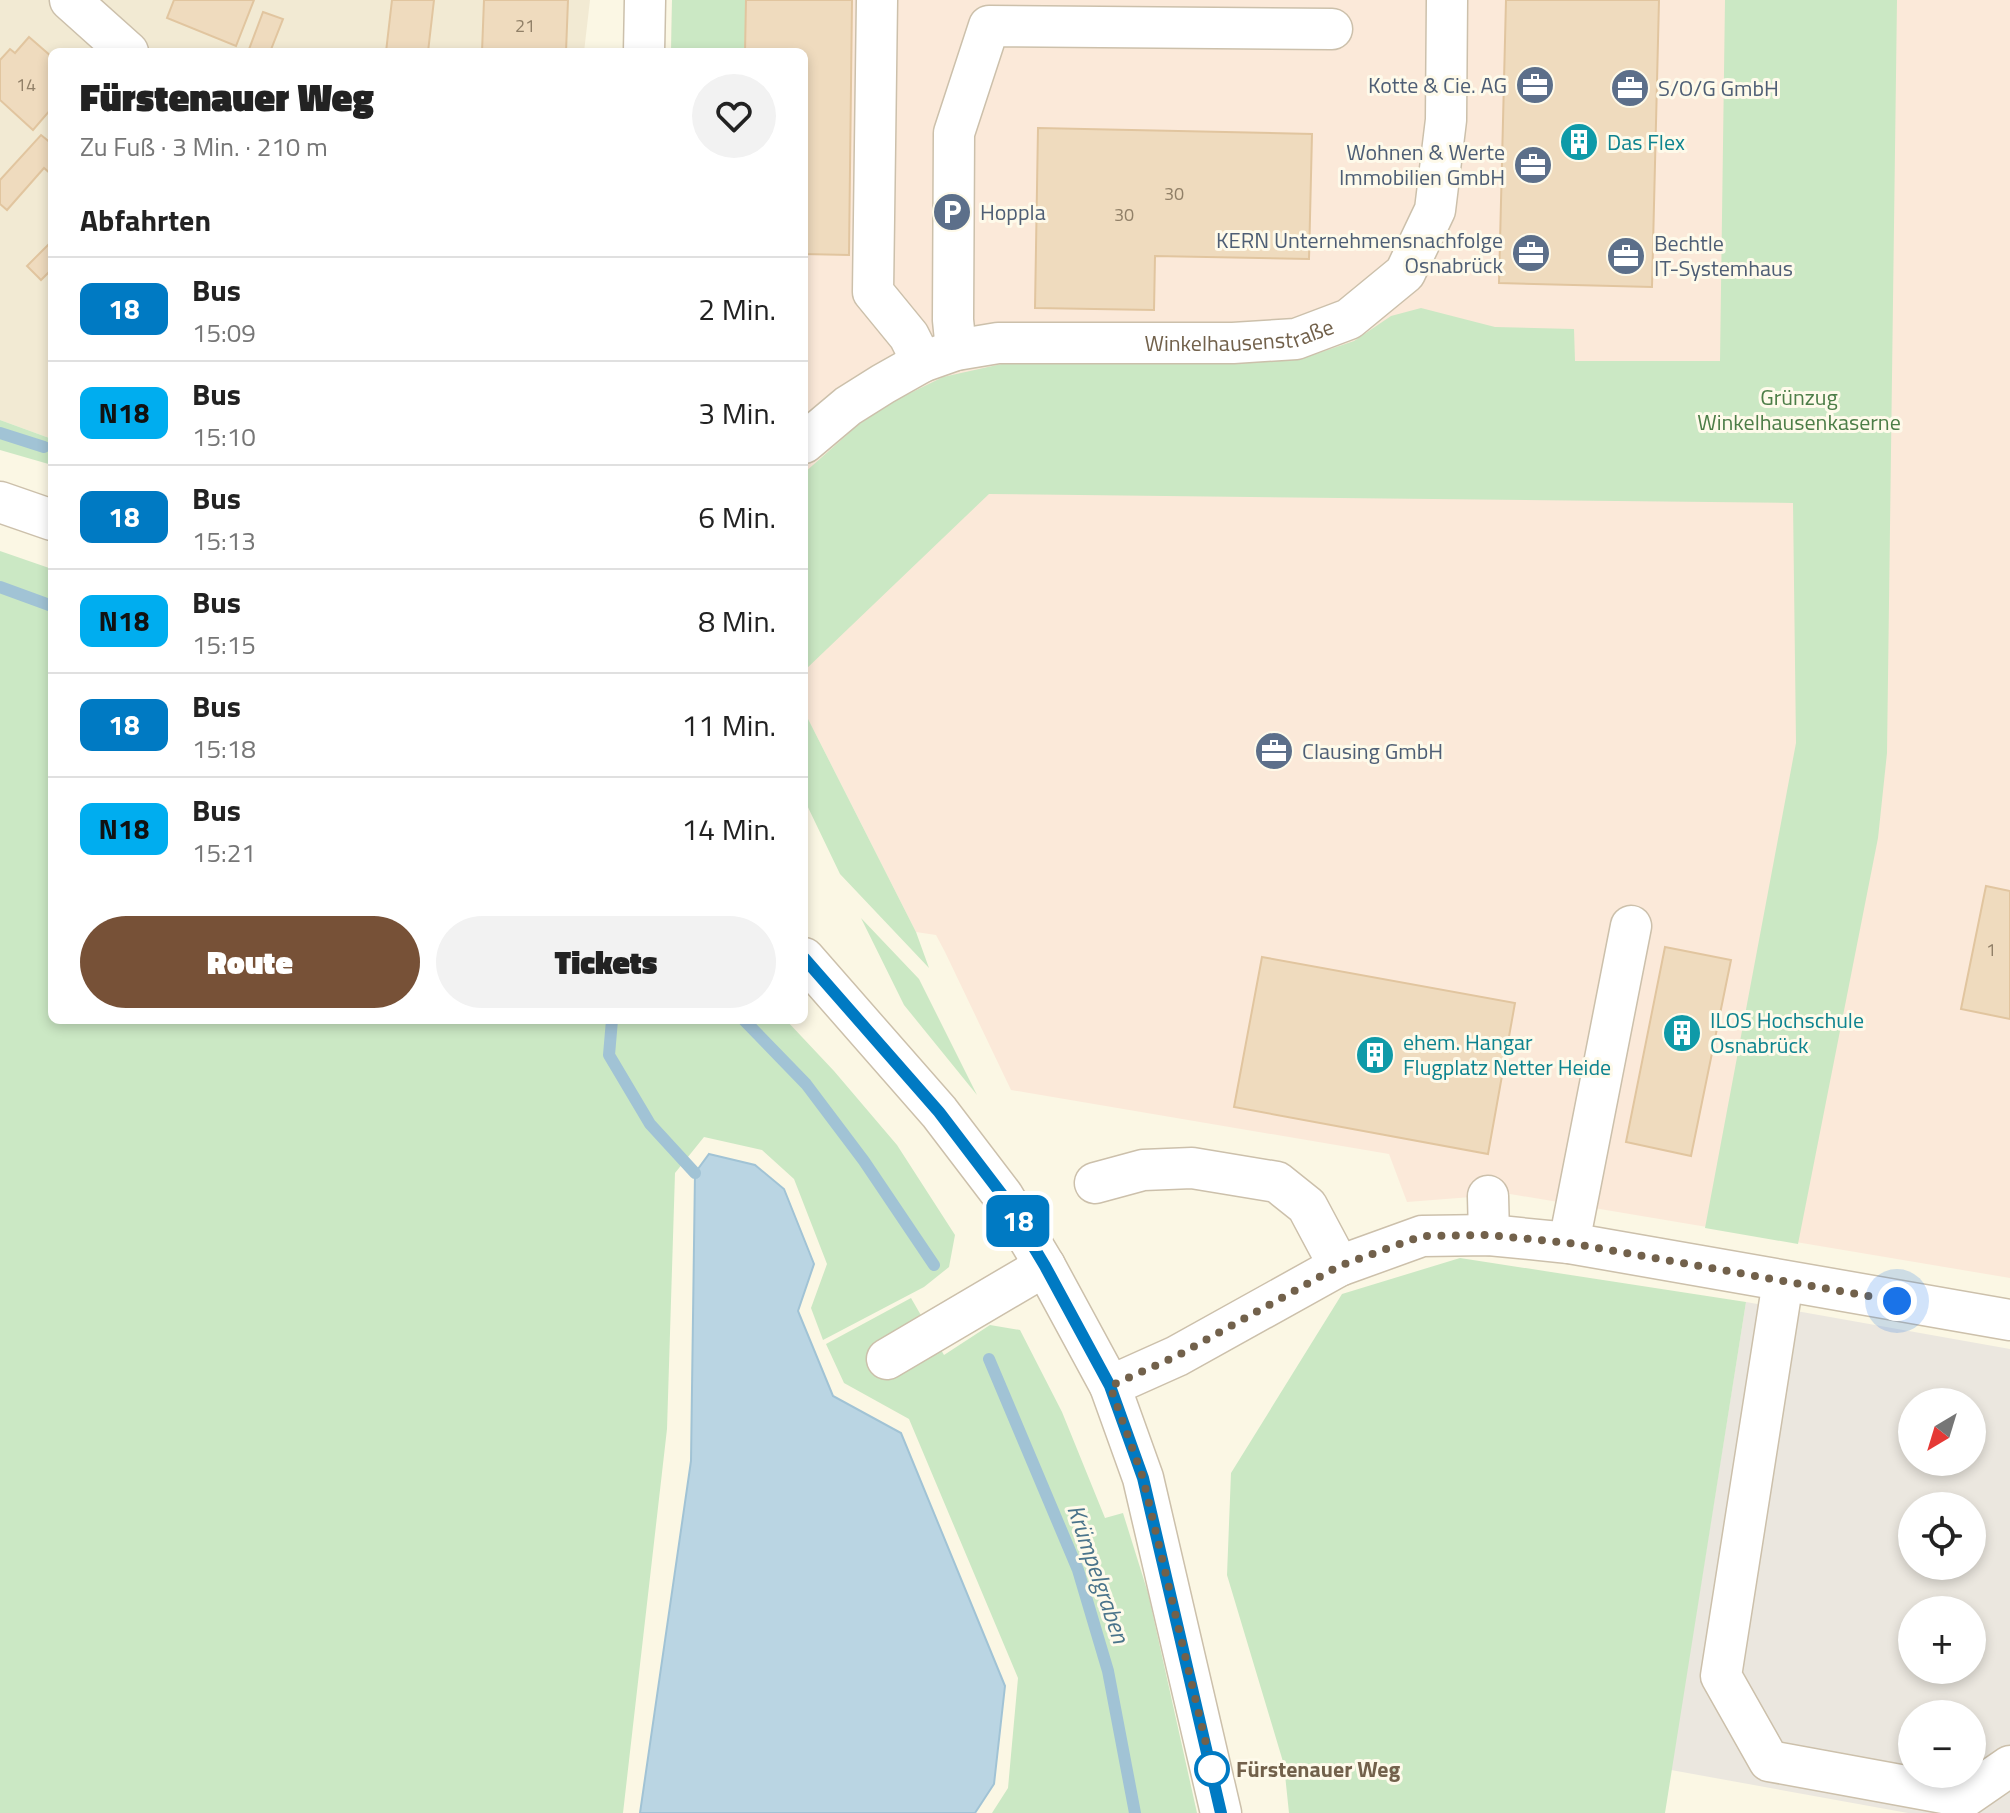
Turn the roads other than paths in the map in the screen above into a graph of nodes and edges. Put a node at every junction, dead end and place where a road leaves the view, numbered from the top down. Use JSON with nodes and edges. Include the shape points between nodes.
{"nodes":[{"id":1,"x":70,"y":0,"type":"edge"},
{"id":2,"x":645,"y":0,"type":"edge"},
{"id":3,"x":877,"y":0,"type":"edge"},
{"id":4,"x":1447,"y":0,"type":"edge"},
{"id":5,"x":1332,"y":29,"type":"dead end"},
{"id":6,"x":124,"y":48,"type":"edge"},
{"id":7,"x":644,"y":48,"type":"edge"},
{"id":8,"x":939,"y":356,"type":"junction"},
{"id":9,"x":808,"y":440,"type":"edge"},
{"id":10,"x":0,"y":502,"type":"edge"},
{"id":11,"x":48,"y":519,"type":"edge"},
{"id":12,"x":1631,"y":926,"type":"dead end"},
{"id":13,"x":808,"y":963,"type":"edge"},
{"id":14,"x":1095,"y":1183,"type":"dead end"},
{"id":15,"x":1488,"y":1196,"type":"dead end"},
{"id":16,"x":1489,"y":1235,"type":"junction"},
{"id":17,"x":1569,"y":1243,"type":"junction"},
{"id":18,"x":1045,"y":1266,"type":"junction"},
{"id":19,"x":1339,"y":1266,"type":"junction"},
{"id":20,"x":1783,"y":1281,"type":"junction"},
{"id":21,"x":2010,"y":1320,"type":"edge"},
{"id":22,"x":887,"y":1359,"type":"dead end"},
{"id":23,"x":1110,"y":1386,"type":"junction"},
{"id":24,"x":2010,"y":1766,"type":"edge"},
{"id":25,"x":1221,"y":1813,"type":"edge"}],
"edges":[{"from":1,"to":6,"type":"street"},
{"from":2,"to":7,"type":"street"},
{"from":3,"to":8,"type":"street","via":[[873,292],[909,336]]},
{"from":4,"to":8,"type":"street","name":"Winkelhausenstraße","via":[[1446,120],[1435,210],[1405,273],[1349,319],[1296,339],[998,343]]},
{"from":5,"to":8,"type":"street","via":[[989,26],[954,133],[953,320]]},
{"from":8,"to":9,"type":"street","name":"Winkelhausenstraße","via":[[848,406]]},
{"from":10,"to":11,"type":"street"},
{"from":12,"to":17,"type":"street"},
{"from":13,"to":18,"type":"street","via":[[939,1112],[1003,1196]]},
{"from":14,"to":19,"type":"street","via":[[1143,1170],[1192,1168],[1277,1182],[1307,1206]]},
{"from":15,"to":16,"type":"street"},
{"from":16,"to":17,"type":"street"},
{"from":16,"to":19,"type":"street","via":[[1422,1236]]},
{"from":17,"to":20,"type":"street"},
{"from":18,"to":22,"type":"street"},
{"from":18,"to":23,"type":"street"},
{"from":19,"to":23,"type":"street","via":[[1177,1356]]},
{"from":20,"to":21,"type":"street"},
{"from":20,"to":24,"type":"street","via":[[1721,1676],[1769,1761],[1965,1797]]},
{"from":23,"to":25,"type":"street","via":[[1143,1478]]}]}
